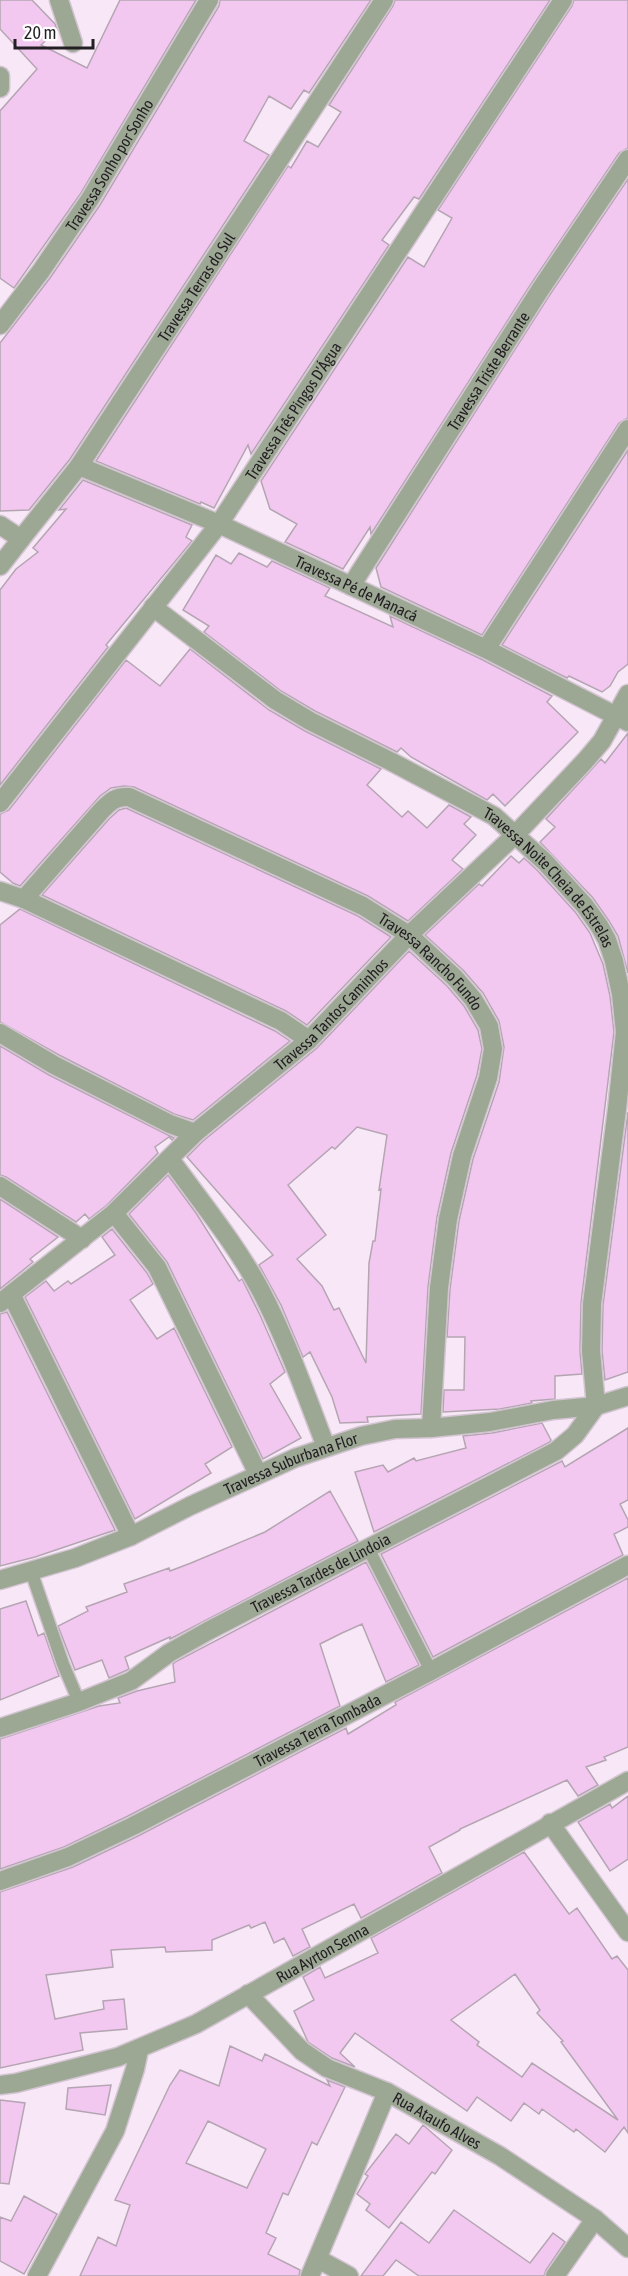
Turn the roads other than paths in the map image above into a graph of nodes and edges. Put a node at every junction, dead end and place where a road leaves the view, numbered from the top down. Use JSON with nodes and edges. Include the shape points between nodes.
{"nodes":[{"id":1,"x":59,"y":0,"type":"edge"},
{"id":2,"x":209,"y":0,"type":"edge"},
{"id":3,"x":384,"y":0,"type":"edge"},
{"id":4,"x":563,"y":0,"type":"edge"},
{"id":5,"x":73,"y":43,"type":"dead end"},
{"id":6,"x":628,"y":159,"type":"edge"},
{"id":7,"x":0,"y":326,"type":"edge"},
{"id":8,"x":628,"y":429,"type":"edge"},
{"id":9,"x":79,"y":466,"type":"junction"},
{"id":10,"x":219,"y":524,"type":"junction"},
{"id":11,"x":0,"y":525,"type":"edge"},
{"id":12,"x":21,"y":539,"type":"junction"},
{"id":13,"x":0,"y":566,"type":"edge"},
{"id":14,"x":351,"y":586,"type":"junction"},
{"id":15,"x":153,"y":607,"type":"junction"},
{"id":16,"x":486,"y":649,"type":"junction"},
{"id":17,"x":628,"y":694,"type":"edge"},
{"id":18,"x":622,"y":719,"type":"edge"},
{"id":19,"x":0,"y":803,"type":"edge"},
{"id":20,"x":516,"y":834,"type":"junction"},
{"id":21,"x":0,"y":891,"type":"edge"},
{"id":22,"x":24,"y":899,"type":"junction"},
{"id":23,"x":409,"y":935,"type":"junction"},
{"id":24,"x":0,"y":1033,"type":"edge"},
{"id":25,"x":309,"y":1040,"type":"junction"},
{"id":26,"x":195,"y":1133,"type":"junction"},
{"id":27,"x":170,"y":1159,"type":"junction"},
{"id":28,"x":0,"y":1186,"type":"edge"},
{"id":29,"x":114,"y":1213,"type":"junction"},
{"id":30,"x":82,"y":1239,"type":"junction"},
{"id":31,"x":6,"y":1300,"type":"edge"},
{"id":32,"x":628,"y":1396,"type":"edge"},
{"id":33,"x":596,"y":1406,"type":"junction"},
{"id":34,"x":431,"y":1428,"type":"junction"},
{"id":35,"x":326,"y":1447,"type":"junction"},
{"id":36,"x":258,"y":1474,"type":"junction"},
{"id":37,"x":131,"y":1536,"type":"junction"},
{"id":38,"x":368,"y":1548,"type":"junction"},
{"id":39,"x":628,"y":1565,"type":"edge"},
{"id":40,"x":31,"y":1571,"type":"junction"},
{"id":41,"x":0,"y":1580,"type":"edge"},
{"id":42,"x":431,"y":1671,"type":"junction"},
{"id":43,"x":79,"y":1702,"type":"junction"},
{"id":44,"x":0,"y":1728,"type":"edge"},
{"id":45,"x":628,"y":1781,"type":"edge"},
{"id":46,"x":550,"y":1823,"type":"junction"},
{"id":47,"x":0,"y":1881,"type":"edge"},
{"id":48,"x":628,"y":1932,"type":"edge"},
{"id":49,"x":248,"y":1994,"type":"junction"},
{"id":50,"x":139,"y":2050,"type":"junction"},
{"id":51,"x":0,"y":2085,"type":"edge"},
{"id":52,"x":387,"y":2092,"type":"junction"},
{"id":53,"x":595,"y":2219,"type":"junction"},
{"id":54,"x":628,"y":2248,"type":"edge"},
{"id":55,"x":314,"y":2268,"type":"edge"},
{"id":56,"x":37,"y":2276,"type":"edge"},
{"id":57,"x":349,"y":2276,"type":"edge"},
{"id":58,"x":555,"y":2276,"type":"edge"}],
"edges":[{"from":1,"to":5,"type":"street"},
{"from":2,"to":7,"type":"street","name":"Travessa Sonho por Sonho","via":[[90,199]]},
{"from":3,"to":9,"type":"street","name":"Travessa Terras do Sul"},
{"from":4,"to":10,"type":"street","name":"Travessa Três Pingos D'Água"},
{"from":6,"to":14,"type":"street","name":"Travessa Triste Berrante"},
{"from":8,"to":16,"type":"street"},
{"from":9,"to":10,"type":"street","name":"Travessa Pé de Manacá"},
{"from":9,"to":12,"type":"street","name":"Travessa Terras do Sul"},
{"from":10,"to":14,"type":"street","name":"Travessa Pé de Manacá"},
{"from":10,"to":15,"type":"street","name":"Travessa Três Pingos D'Água"},
{"from":11,"to":12,"type":"street"},
{"from":12,"to":13,"type":"street","name":"Travessa Terras do Sul"},
{"from":14,"to":16,"type":"street","name":"Travessa Pé de Manacá"},
{"from":15,"to":19,"type":"street","name":"Travessa Três Pingos D'Água"},
{"from":15,"to":20,"type":"street","name":"Travessa Noite Cheia de Estrelas","via":[[275,700],[473,804]]},
{"from":16,"to":18,"type":"street","name":"Travessa Pé de Manacá"},
{"from":17,"to":18,"type":"street","name":"Travessa Tantos Caminhos"},
{"from":18,"to":20,"type":"street","name":"Travessa Tantos Caminhos"},
{"from":20,"to":23,"type":"street","name":"Travessa Tantos Caminhos"},
{"from":20,"to":33,"type":"street","name":"Travessa Noite Cheia de Estrelas","via":[[600,927],[614,961],[621,994],[625,1032],[592,1304]]},
{"from":21,"to":22,"type":"street"},
{"from":22,"to":23,"type":"street","name":"Travessa Rancho Fundo","via":[[101,811],[119,796],[129,797],[363,906]]},
{"from":22,"to":25,"type":"street","via":[[281,1021]]},
{"from":23,"to":25,"type":"street","name":"Travessa Tantos Caminhos"},
{"from":23,"to":34,"type":"street","name":"Travessa Rancho Fundo","via":[[473,999],[489,1026],[493,1049],[448,1219],[439,1288]]},
{"from":24,"to":26,"type":"street","via":[[54,1065]]},
{"from":25,"to":26,"type":"street","name":"Travessa Tantos Caminhos"},
{"from":26,"to":27,"type":"street","name":"Travessa Tantos Caminhos"},
{"from":27,"to":29,"type":"street","name":"Travessa Tantos Caminhos"},
{"from":27,"to":35,"type":"street","via":[[260,1289],[279,1326]]},
{"from":28,"to":30,"type":"street"},
{"from":29,"to":30,"type":"street","name":"Travessa Tantos Caminhos"},
{"from":29,"to":36,"type":"street","via":[[157,1268]]},
{"from":30,"to":31,"type":"street","name":"Travessa Tantos Caminhos"},
{"from":31,"to":37,"type":"street"},
{"from":32,"to":33,"type":"street"},
{"from":33,"to":34,"type":"street","name":"Travessa Suburbana Flor"},
{"from":33,"to":38,"type":"street","name":"Travessa Tardes de Lindoia","via":[[565,1445]]},
{"from":34,"to":35,"type":"street","name":"Travessa Suburbana Flor","via":[[395,1429]]},
{"from":35,"to":36,"type":"street","name":"Travessa Suburbana Flor"},
{"from":36,"to":37,"type":"street","name":"Travessa Suburbana Flor"},
{"from":37,"to":40,"type":"street","name":"Travessa Suburbana Flor"},
{"from":38,"to":42,"type":"lane"},
{"from":38,"to":43,"type":"street","name":"Travessa Tardes de Lindoia","via":[[169,1653],[131,1681]]},
{"from":39,"to":42,"type":"street","name":"Travessa Terra Tombada"},
{"from":40,"to":41,"type":"street","name":"Travessa Suburbana Flor"},
{"from":40,"to":43,"type":"lane"},
{"from":42,"to":47,"type":"street","name":"Travessa Terra Tombada","via":[[133,1826],[68,1857]]},
{"from":43,"to":44,"type":"street","name":"Travessa Tardes de Lindoia"},
{"from":45,"to":46,"type":"street","name":"Rua Ayrton Senna"},
{"from":46,"to":48,"type":"street"},
{"from":46,"to":49,"type":"street","name":"Rua Ayrton Senna"},
{"from":49,"to":50,"type":"street","name":"Rua Ayrton Senna"},
{"from":49,"to":52,"type":"street","name":"Rua Ataufo Alves","via":[[302,2051],[327,2068]]},
{"from":50,"to":51,"type":"street","name":"Rua Ayrton Senna"},
{"from":50,"to":56,"type":"street","via":[[115,2131]]},
{"from":52,"to":53,"type":"street","name":"Rua Ataufo Alves","via":[[500,2156]]},
{"from":52,"to":55,"type":"street"},
{"from":53,"to":54,"type":"street","name":"Rua Ataufo Alves"},
{"from":53,"to":58,"type":"street"},
{"from":55,"to":57,"type":"street"}]}
